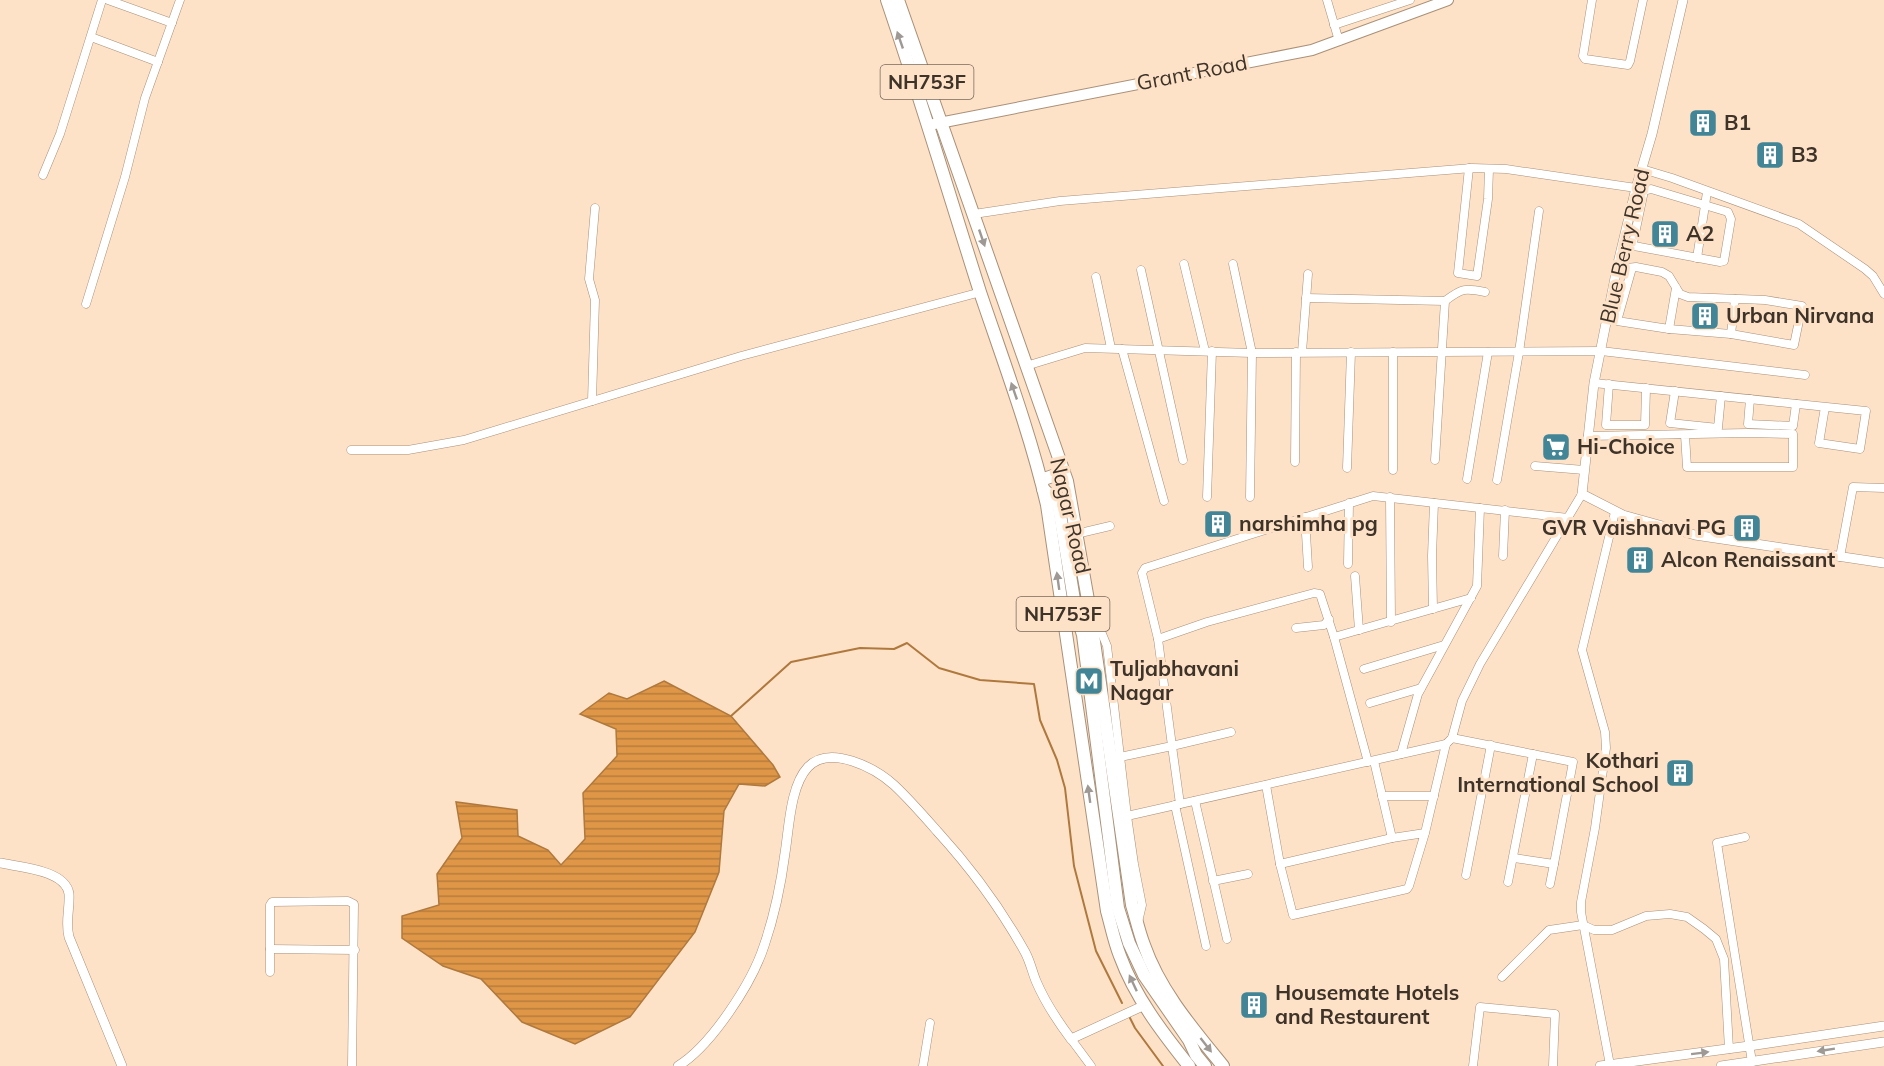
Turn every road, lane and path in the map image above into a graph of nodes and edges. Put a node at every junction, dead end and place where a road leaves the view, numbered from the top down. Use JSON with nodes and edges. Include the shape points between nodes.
{"nodes":[{"id":1,"x":102,"y":0,"type":"edge"},
{"id":2,"x":108,"y":0,"type":"edge"},
{"id":3,"x":180,"y":0,"type":"edge"},
{"id":4,"x":887,"y":0,"type":"edge"},
{"id":5,"x":898,"y":0,"type":"edge"},
{"id":6,"x":1327,"y":0,"type":"edge"},
{"id":7,"x":1410,"y":0,"type":"edge"},
{"id":8,"x":1448,"y":0,"type":"edge"},
{"id":9,"x":1592,"y":0,"type":"edge"},
{"id":10,"x":1642,"y":0,"type":"edge"},
{"id":11,"x":1683,"y":0,"type":"edge"},
{"id":12,"x":172,"y":23,"type":"junction"},
{"id":13,"x":1334,"y":25,"type":"junction"},
{"id":14,"x":91,"y":37,"type":"junction"},
{"id":15,"x":1339,"y":40,"type":"junction"},
{"id":16,"x":158,"y":62,"type":"junction"},
{"id":17,"x":935,"y":123,"type":"junction"},
{"id":18,"x":1469,"y":168,"type":"junction"},
{"id":19,"x":1489,"y":169,"type":"junction"},
{"id":20,"x":1642,"y":169,"type":"junction"},
{"id":21,"x":43,"y":175,"type":"dead end"},
{"id":22,"x":1636,"y":188,"type":"junction"},
{"id":23,"x":1707,"y":192,"type":"junction"},
{"id":24,"x":1705,"y":204,"type":"junction"},
{"id":25,"x":595,"y":208,"type":"dead end"},
{"id":26,"x":1539,"y":211,"type":"dead end"},
{"id":27,"x":974,"y":214,"type":"junction"},
{"id":28,"x":1698,"y":258,"type":"junction"},
{"id":29,"x":1184,"y":264,"type":"dead end"},
{"id":30,"x":1233,"y":264,"type":"dead end"},
{"id":31,"x":1618,"y":266,"type":"junction"},
{"id":32,"x":1632,"y":268,"type":"junction"},
{"id":33,"x":1141,"y":270,"type":"dead end"},
{"id":34,"x":1308,"y":274,"type":"dead end"},
{"id":35,"x":1096,"y":277,"type":"dead end"},
{"id":36,"x":1676,"y":288,"type":"junction"},
{"id":37,"x":981,"y":292,"type":"junction"},
{"id":38,"x":1485,"y":292,"type":"dead end"},
{"id":39,"x":1884,"y":294,"type":"edge"},
{"id":40,"x":1306,"y":298,"type":"junction"},
{"id":41,"x":1735,"y":299,"type":"junction"},
{"id":42,"x":1445,"y":300,"type":"junction"},
{"id":43,"x":86,"y":304,"type":"dead end"},
{"id":44,"x":1669,"y":328,"type":"junction"},
{"id":45,"x":1731,"y":334,"type":"junction"},
{"id":46,"x":1111,"y":348,"type":"junction"},
{"id":47,"x":1122,"y":349,"type":"junction"},
{"id":48,"x":1158,"y":350,"type":"junction"},
{"id":49,"x":1209,"y":351,"type":"junction"},
{"id":50,"x":1601,"y":351,"type":"junction"},
{"id":51,"x":1252,"y":352,"type":"junction"},
{"id":52,"x":1299,"y":352,"type":"junction"},
{"id":53,"x":1351,"y":352,"type":"junction"},
{"id":54,"x":1393,"y":352,"type":"junction"},
{"id":55,"x":1441,"y":352,"type":"junction"},
{"id":56,"x":1488,"y":352,"type":"junction"},
{"id":57,"x":1519,"y":352,"type":"junction"},
{"id":58,"x":1026,"y":366,"type":"junction"},
{"id":59,"x":1805,"y":375,"type":"dead end"},
{"id":60,"x":1594,"y":383,"type":"junction"},
{"id":61,"x":1609,"y":384,"type":"junction"},
{"id":62,"x":1646,"y":388,"type":"junction"},
{"id":63,"x":1675,"y":391,"type":"junction"},
{"id":64,"x":1721,"y":396,"type":"junction"},
{"id":65,"x":1750,"y":399,"type":"junction"},
{"id":66,"x":592,"y":401,"type":"junction"},
{"id":67,"x":1796,"y":404,"type":"junction"},
{"id":68,"x":1824,"y":407,"type":"junction"},
{"id":69,"x":1685,"y":435,"type":"junction"},
{"id":70,"x":1588,"y":436,"type":"junction"},
{"id":71,"x":351,"y":450,"type":"dead end"},
{"id":72,"x":1183,"y":460,"type":"dead end"},
{"id":73,"x":1435,"y":460,"type":"dead end"},
{"id":74,"x":1295,"y":462,"type":"dead end"},
{"id":75,"x":1535,"y":466,"type":"dead end"},
{"id":76,"x":1347,"y":468,"type":"dead end"},
{"id":77,"x":1393,"y":470,"type":"dead end"},
{"id":78,"x":1584,"y":470,"type":"junction"},
{"id":79,"x":1064,"y":472,"type":"junction"},
{"id":80,"x":1467,"y":479,"type":"dead end"},
{"id":81,"x":1497,"y":480,"type":"dead end"},
{"id":82,"x":1042,"y":484,"type":"junction"},
{"id":83,"x":1884,"y":488,"type":"edge"},
{"id":84,"x":1582,"y":494,"type":"junction"},
{"id":85,"x":1208,"y":497,"type":"dead end"},
{"id":86,"x":1250,"y":497,"type":"dead end"},
{"id":87,"x":1390,"y":497,"type":"junction"},
{"id":88,"x":1164,"y":501,"type":"dead end"},
{"id":89,"x":1434,"y":502,"type":"junction"},
{"id":90,"x":1349,"y":503,"type":"junction"},
{"id":91,"x":1480,"y":508,"type":"junction"},
{"id":92,"x":1505,"y":510,"type":"junction"},
{"id":93,"x":1616,"y":512,"type":"junction"},
{"id":94,"x":1305,"y":517,"type":"junction"},
{"id":95,"x":1568,"y":518,"type":"junction"},
{"id":96,"x":1110,"y":526,"type":"dead end"},
{"id":97,"x":1076,"y":534,"type":"junction"},
{"id":98,"x":1503,"y":556,"type":"dead end"},
{"id":99,"x":1840,"y":557,"type":"junction"},
{"id":100,"x":1884,"y":563,"type":"edge"},
{"id":101,"x":1348,"y":564,"type":"dead end"},
{"id":102,"x":1308,"y":567,"type":"dead end"},
{"id":103,"x":1355,"y":576,"type":"dead end"},
{"id":104,"x":1471,"y":598,"type":"junction"},
{"id":105,"x":1088,"y":600,"type":"junction"},
{"id":106,"x":1433,"y":609,"type":"junction"},
{"id":107,"x":1329,"y":619,"type":"junction"},
{"id":108,"x":1391,"y":622,"type":"junction"},
{"id":109,"x":1296,"y":628,"type":"dead end"},
{"id":110,"x":1359,"y":630,"type":"junction"},
{"id":111,"x":1334,"y":637,"type":"junction"},
{"id":112,"x":1158,"y":639,"type":"junction"},
{"id":113,"x":1444,"y":645,"type":"junction"},
{"id":114,"x":1364,"y":669,"type":"dead end"},
{"id":115,"x":1421,"y":688,"type":"junction"},
{"id":116,"x":1370,"y":703,"type":"dead end"},
{"id":117,"x":1231,"y":732,"type":"dead end"},
{"id":118,"x":1449,"y":741,"type":"junction"},
{"id":119,"x":1491,"y":745,"type":"junction"},
{"id":120,"x":1172,"y":746,"type":"junction"},
{"id":121,"x":1401,"y":754,"type":"junction"},
{"id":122,"x":1533,"y":754,"type":"junction"},
{"id":123,"x":1120,"y":758,"type":"junction"},
{"id":124,"x":1371,"y":761,"type":"junction"},
{"id":125,"x":1266,"y":785,"type":"junction"},
{"id":126,"x":1382,"y":796,"type":"junction"},
{"id":127,"x":1434,"y":796,"type":"junction"},
{"id":128,"x":1195,"y":801,"type":"junction"},
{"id":129,"x":1177,"y":805,"type":"junction"},
{"id":130,"x":1127,"y":816,"type":"junction"},
{"id":131,"x":1425,"y":833,"type":"junction"},
{"id":132,"x":1746,"y":837,"type":"dead end"},
{"id":133,"x":1392,"y":838,"type":"junction"},
{"id":134,"x":1514,"y":858,"type":"junction"},
{"id":135,"x":0,"y":863,"type":"edge"},
{"id":136,"x":1280,"y":864,"type":"junction"},
{"id":137,"x":1554,"y":864,"type":"junction"},
{"id":138,"x":1248,"y":874,"type":"dead end"},
{"id":139,"x":1466,"y":875,"type":"dead end"},
{"id":140,"x":1213,"y":881,"type":"junction"},
{"id":141,"x":1508,"y":882,"type":"dead end"},
{"id":142,"x":1550,"y":884,"type":"dead end"},
{"id":143,"x":1138,"y":924,"type":"junction"},
{"id":144,"x":1583,"y":925,"type":"junction"},
{"id":145,"x":1227,"y":939,"type":"dead end"},
{"id":146,"x":1206,"y":946,"type":"dead end"},
{"id":147,"x":270,"y":949,"type":"junction"},
{"id":148,"x":355,"y":950,"type":"junction"},
{"id":149,"x":270,"y":972,"type":"dead end"},
{"id":150,"x":1502,"y":977,"type":"dead end"},
{"id":151,"x":1145,"y":1005,"type":"junction"},
{"id":152,"x":930,"y":1023,"type":"dead end"},
{"id":153,"x":1884,"y":1026,"type":"edge"},
{"id":154,"x":1071,"y":1039,"type":"junction"},
{"id":155,"x":1884,"y":1042,"type":"edge"},
{"id":156,"x":1749,"y":1047,"type":"junction"},
{"id":157,"x":1728,"y":1049,"type":"junction"},
{"id":158,"x":1752,"y":1062,"type":"junction"},
{"id":159,"x":1605,"y":1065,"type":"edge"},
{"id":160,"x":122,"y":1066,"type":"edge"},
{"id":161,"x":352,"y":1066,"type":"edge"},
{"id":162,"x":678,"y":1066,"type":"edge"},
{"id":163,"x":923,"y":1066,"type":"edge"},
{"id":164,"x":1091,"y":1066,"type":"edge"},
{"id":165,"x":1189,"y":1066,"type":"edge"},
{"id":166,"x":1205,"y":1066,"type":"edge"},
{"id":167,"x":1223,"y":1066,"type":"edge"},
{"id":168,"x":1473,"y":1066,"type":"edge"},
{"id":169,"x":1553,"y":1066,"type":"edge"},
{"id":170,"x":1721,"y":1066,"type":"edge"}],
"edges":[{"from":1,"to":14,"type":"street"},
{"from":2,"to":12,"type":"street"},
{"from":3,"to":12,"type":"street"},
{"from":17,"to":4,"type":"highway","name":"Nagar Road","number":"NH753F","one_way":true},
{"from":5,"to":17,"type":"highway","name":"Nagar Road","number":"NH753F"},
{"from":6,"to":13,"type":"street"},
{"from":7,"to":13,"type":"street"},
{"from":8,"to":15,"type":"main road","name":"Grant Road"},
{"from":9,"to":10,"type":"street","via":[[1583,56],[1628,64]]},
{"from":11,"to":20,"type":"street","name":"Blue Berry Road"},
{"from":12,"to":16,"type":"street"},
{"from":13,"to":15,"type":"street"},
{"from":14,"to":16,"type":"street"},
{"from":14,"to":21,"type":"street"},
{"from":15,"to":17,"type":"main road","name":"Grant Road","via":[[1312,50]]},
{"from":16,"to":43,"type":"street"},
{"from":17,"to":27,"type":"highway","name":"Nagar Road","number":"NH753F"},
{"from":17,"to":37,"type":"highway","name":"Nagar Road","number":"NH753F"},
{"from":18,"to":19,"type":"street"},
{"from":18,"to":19,"type":"street","via":[[1458,273],[1477,276]]},
{"from":18,"to":27,"type":"street","via":[[1060,201]]},
{"from":19,"to":22,"type":"street"},
{"from":20,"to":22,"type":"street","name":"Blue Berry Road"},
{"from":20,"to":23,"type":"street"},
{"from":22,"to":31,"type":"street","name":"Blue Berry Road"},
{"from":23,"to":24,"type":"street"},
{"from":23,"to":39,"type":"street","via":[[1810,230],[1874,276]]},
{"from":24,"to":28,"type":"street"},
{"from":24,"to":28,"type":"street","via":[[1728,212],[1731,219],[1724,261]]},
{"from":24,"to":28,"type":"street","via":[[1646,190],[1633,243],[1635,247]]},
{"from":25,"to":66,"type":"street","via":[[589,279],[595,300]]},
{"from":26,"to":57,"type":"street"},
{"from":27,"to":58,"type":"highway","name":"Nagar Road","number":"NH753F","one_way":true},
{"from":29,"to":49,"type":"street"},
{"from":30,"to":51,"type":"street"},
{"from":31,"to":32,"type":"street"},
{"from":31,"to":50,"type":"street","name":"Blue Berry Road"},
{"from":32,"to":36,"type":"street","via":[[1666,274]]},
{"from":32,"to":44,"type":"street","via":[[1617,321]]},
{"from":33,"to":48,"type":"street"},
{"from":34,"to":40,"type":"street"},
{"from":35,"to":46,"type":"street"},
{"from":36,"to":41,"type":"street","via":[[1688,297]]},
{"from":36,"to":44,"type":"street"},
{"from":37,"to":66,"type":"street","via":[[741,356]]},
{"from":82,"to":37,"type":"highway","name":"Nagar Road","number":"NH753F","one_way":true},
{"from":38,"to":42,"type":"street","via":[[1467,288]]},
{"from":40,"to":42,"type":"street"},
{"from":40,"to":52,"type":"street"},
{"from":41,"to":45,"type":"street"},
{"from":41,"to":45,"type":"street","via":[[1802,306],[1794,345]]},
{"from":42,"to":55,"type":"street"},
{"from":44,"to":45,"type":"street"},
{"from":46,"to":47,"type":"street"},
{"from":46,"to":58,"type":"street","via":[[1085,348]]},
{"from":47,"to":48,"type":"street"},
{"from":47,"to":88,"type":"street"},
{"from":48,"to":49,"type":"street"},
{"from":48,"to":72,"type":"street"},
{"from":49,"to":51,"type":"street"},
{"from":49,"to":85,"type":"street"},
{"from":50,"to":57,"type":"street"},
{"from":50,"to":59,"type":"street"},
{"from":50,"to":60,"type":"street","name":"Blue Berry Road"},
{"from":51,"to":52,"type":"street"},
{"from":51,"to":86,"type":"street"},
{"from":52,"to":53,"type":"street"},
{"from":52,"to":74,"type":"street"},
{"from":53,"to":54,"type":"street"},
{"from":53,"to":76,"type":"street"},
{"from":54,"to":55,"type":"street"},
{"from":54,"to":77,"type":"street"},
{"from":55,"to":56,"type":"street"},
{"from":55,"to":73,"type":"street"},
{"from":56,"to":57,"type":"street"},
{"from":56,"to":80,"type":"street"},
{"from":57,"to":81,"type":"street"},
{"from":58,"to":79,"type":"highway","name":"Nagar Road","number":"NH753F"},
{"from":60,"to":61,"type":"street"},
{"from":60,"to":70,"type":"street","name":"Blue Berry Road"},
{"from":61,"to":62,"type":"street"},
{"from":61,"to":62,"type":"street","via":[[1606,425],[1645,425]]},
{"from":62,"to":63,"type":"street"},
{"from":63,"to":64,"type":"street"},
{"from":63,"to":64,"type":"street","via":[[1670,423],[1718,428]]},
{"from":64,"to":65,"type":"street"},
{"from":65,"to":67,"type":"street"},
{"from":65,"to":67,"type":"street","via":[[1748,424],[1793,426]]},
{"from":66,"to":71,"type":"street","via":[[464,440],[408,450]]},
{"from":67,"to":68,"type":"street"},
{"from":68,"to":68,"type":"street","via":[[1866,411],[1860,449],[1819,443]]},
{"from":69,"to":69,"type":"street","via":[[1793,434],[1792,466],[1687,467]]},
{"from":69,"to":70,"type":"street"},
{"from":70,"to":78,"type":"street","name":"Blue Berry Road"},
{"from":75,"to":78,"type":"street"},
{"from":78,"to":84,"type":"street","name":"Blue Berry Road"},
{"from":79,"to":82,"type":"highway"},
{"from":79,"to":97,"type":"highway","name":"Nagar Road","number":"NH753F"},
{"from":151,"to":82,"type":"highway","name":"Nagar Road","number":"NH753F","one_way":true,"via":[[1120,956],[1107,911]]},
{"from":82,"to":166,"type":"highway","via":[[1058,502],[1083,635],[1118,908],[1144,975]]},
{"from":83,"to":99,"type":"street","via":[[1852,487]]},
{"from":84,"to":93,"type":"street"},
{"from":84,"to":95,"type":"street"},
{"from":87,"to":89,"type":"street"},
{"from":87,"to":90,"type":"street","via":[[1373,496]]},
{"from":87,"to":108,"type":"street"},
{"from":89,"to":91,"type":"street"},
{"from":89,"to":106,"type":"street"},
{"from":90,"to":94,"type":"street"},
{"from":90,"to":101,"type":"street"},
{"from":91,"to":92,"type":"street"},
{"from":91,"to":104,"type":"street","via":[[1478,580]]},
{"from":92,"to":95,"type":"street"},
{"from":92,"to":98,"type":"street"},
{"from":93,"to":99,"type":"street","via":[[1711,538]]},
{"from":93,"to":144,"type":"street","via":[[1582,650],[1606,748],[1581,902]]},
{"from":94,"to":102,"type":"street"},
{"from":94,"to":112,"type":"street","via":[[1145,568],[1142,573]]},
{"from":95,"to":118,"type":"street","via":[[1480,664]]},
{"from":96,"to":97,"type":"street"},
{"from":97,"to":105,"type":"highway","name":"Nagar Road","number":"NH753F"},
{"from":99,"to":100,"type":"street"},
{"from":103,"to":110,"type":"street"},
{"from":104,"to":106,"type":"street"},
{"from":104,"to":113,"type":"street"},
{"from":105,"to":123,"type":"street","via":[[1107,646]]},
{"from":105,"to":143,"type":"highway","name":"Nagar Road","number":"NH753F","via":[[1132,905]]},
{"from":106,"to":108,"type":"street"},
{"from":107,"to":109,"type":"street","via":[[1324,626]]},
{"from":107,"to":111,"type":"street"},
{"from":107,"to":112,"type":"street","via":[[1321,596],[1314,593]]},
{"from":108,"to":110,"type":"street"},
{"from":110,"to":111,"type":"street"},
{"from":111,"to":124,"type":"street"},
{"from":112,"to":120,"type":"street"},
{"from":113,"to":114,"type":"street"},
{"from":113,"to":115,"type":"street"},
{"from":115,"to":116,"type":"street"},
{"from":115,"to":121,"type":"street"},
{"from":117,"to":120,"type":"street"},
{"from":118,"to":119,"type":"street"},
{"from":118,"to":121,"type":"street"},
{"from":118,"to":127,"type":"street"},
{"from":119,"to":122,"type":"street"},
{"from":119,"to":139,"type":"street"},
{"from":120,"to":123,"type":"street"},
{"from":120,"to":129,"type":"street"},
{"from":121,"to":124,"type":"street"},
{"from":122,"to":134,"type":"street"},
{"from":122,"to":137,"type":"street","via":[[1573,762]]},
{"from":123,"to":130,"type":"street"},
{"from":124,"to":125,"type":"street"},
{"from":124,"to":126,"type":"street"},
{"from":125,"to":128,"type":"street"},
{"from":125,"to":136,"type":"street"},
{"from":126,"to":127,"type":"street"},
{"from":126,"to":133,"type":"street"},
{"from":127,"to":131,"type":"street"},
{"from":128,"to":129,"type":"street"},
{"from":128,"to":140,"type":"street"},
{"from":129,"to":130,"type":"street"},
{"from":129,"to":146,"type":"street"},
{"from":130,"to":143,"type":"street","via":[[1142,905]]},
{"from":131,"to":133,"type":"street"},
{"from":131,"to":136,"type":"street","via":[[1407,889],[1293,915]]},
{"from":132,"to":156,"type":"street","via":[[1717,843]]},
{"from":133,"to":136,"type":"street"},
{"from":134,"to":137,"type":"street"},
{"from":134,"to":141,"type":"street"},
{"from":135,"to":160,"type":"street","via":[[54,876],[67,886],[69,937]]},
{"from":137,"to":142,"type":"street"},
{"from":138,"to":140,"type":"street"},
{"from":140,"to":145,"type":"street"},
{"from":143,"to":167,"type":"highway","name":"Nagar Road","number":"NH753F","one_way":true,"via":[[1161,980]]},
{"from":144,"to":150,"type":"street","via":[[1549,930]]},
{"from":144,"to":157,"type":"street","via":[[1594,930],[1612,930],[1647,916],[1670,914],[1687,917],[1716,939],[1724,959]]},
{"from":144,"to":159,"type":"street"},
{"from":147,"to":148,"type":"street"},
{"from":147,"to":148,"type":"street","via":[[272,902],[348,901],[355,908]]},
{"from":147,"to":149,"type":"street"},
{"from":148,"to":161,"type":"street"},
{"from":151,"to":154,"type":"street"},
{"from":151,"to":165,"type":"highway","name":"Nagar Road","number":"NH753F"},
{"from":152,"to":163,"type":"street"},
{"from":153,"to":156,"type":"street"},
{"from":154,"to":162,"type":"street","via":[[1052,1012],[1003,915],[939,832],[892,784],[856,762],[826,758],[807,768],[796,791],[770,926],[754,970],[717,1028]]},
{"from":154,"to":164,"type":"street"},
{"from":155,"to":158,"type":"street","one_way":true},
{"from":156,"to":157,"type":"street"},
{"from":156,"to":158,"type":"street"},
{"from":159,"to":157,"type":"street","one_way":true},
{"from":158,"to":170,"type":"street"},
{"from":168,"to":169,"type":"street","via":[[1480,1007],[1555,1014]]}]}
